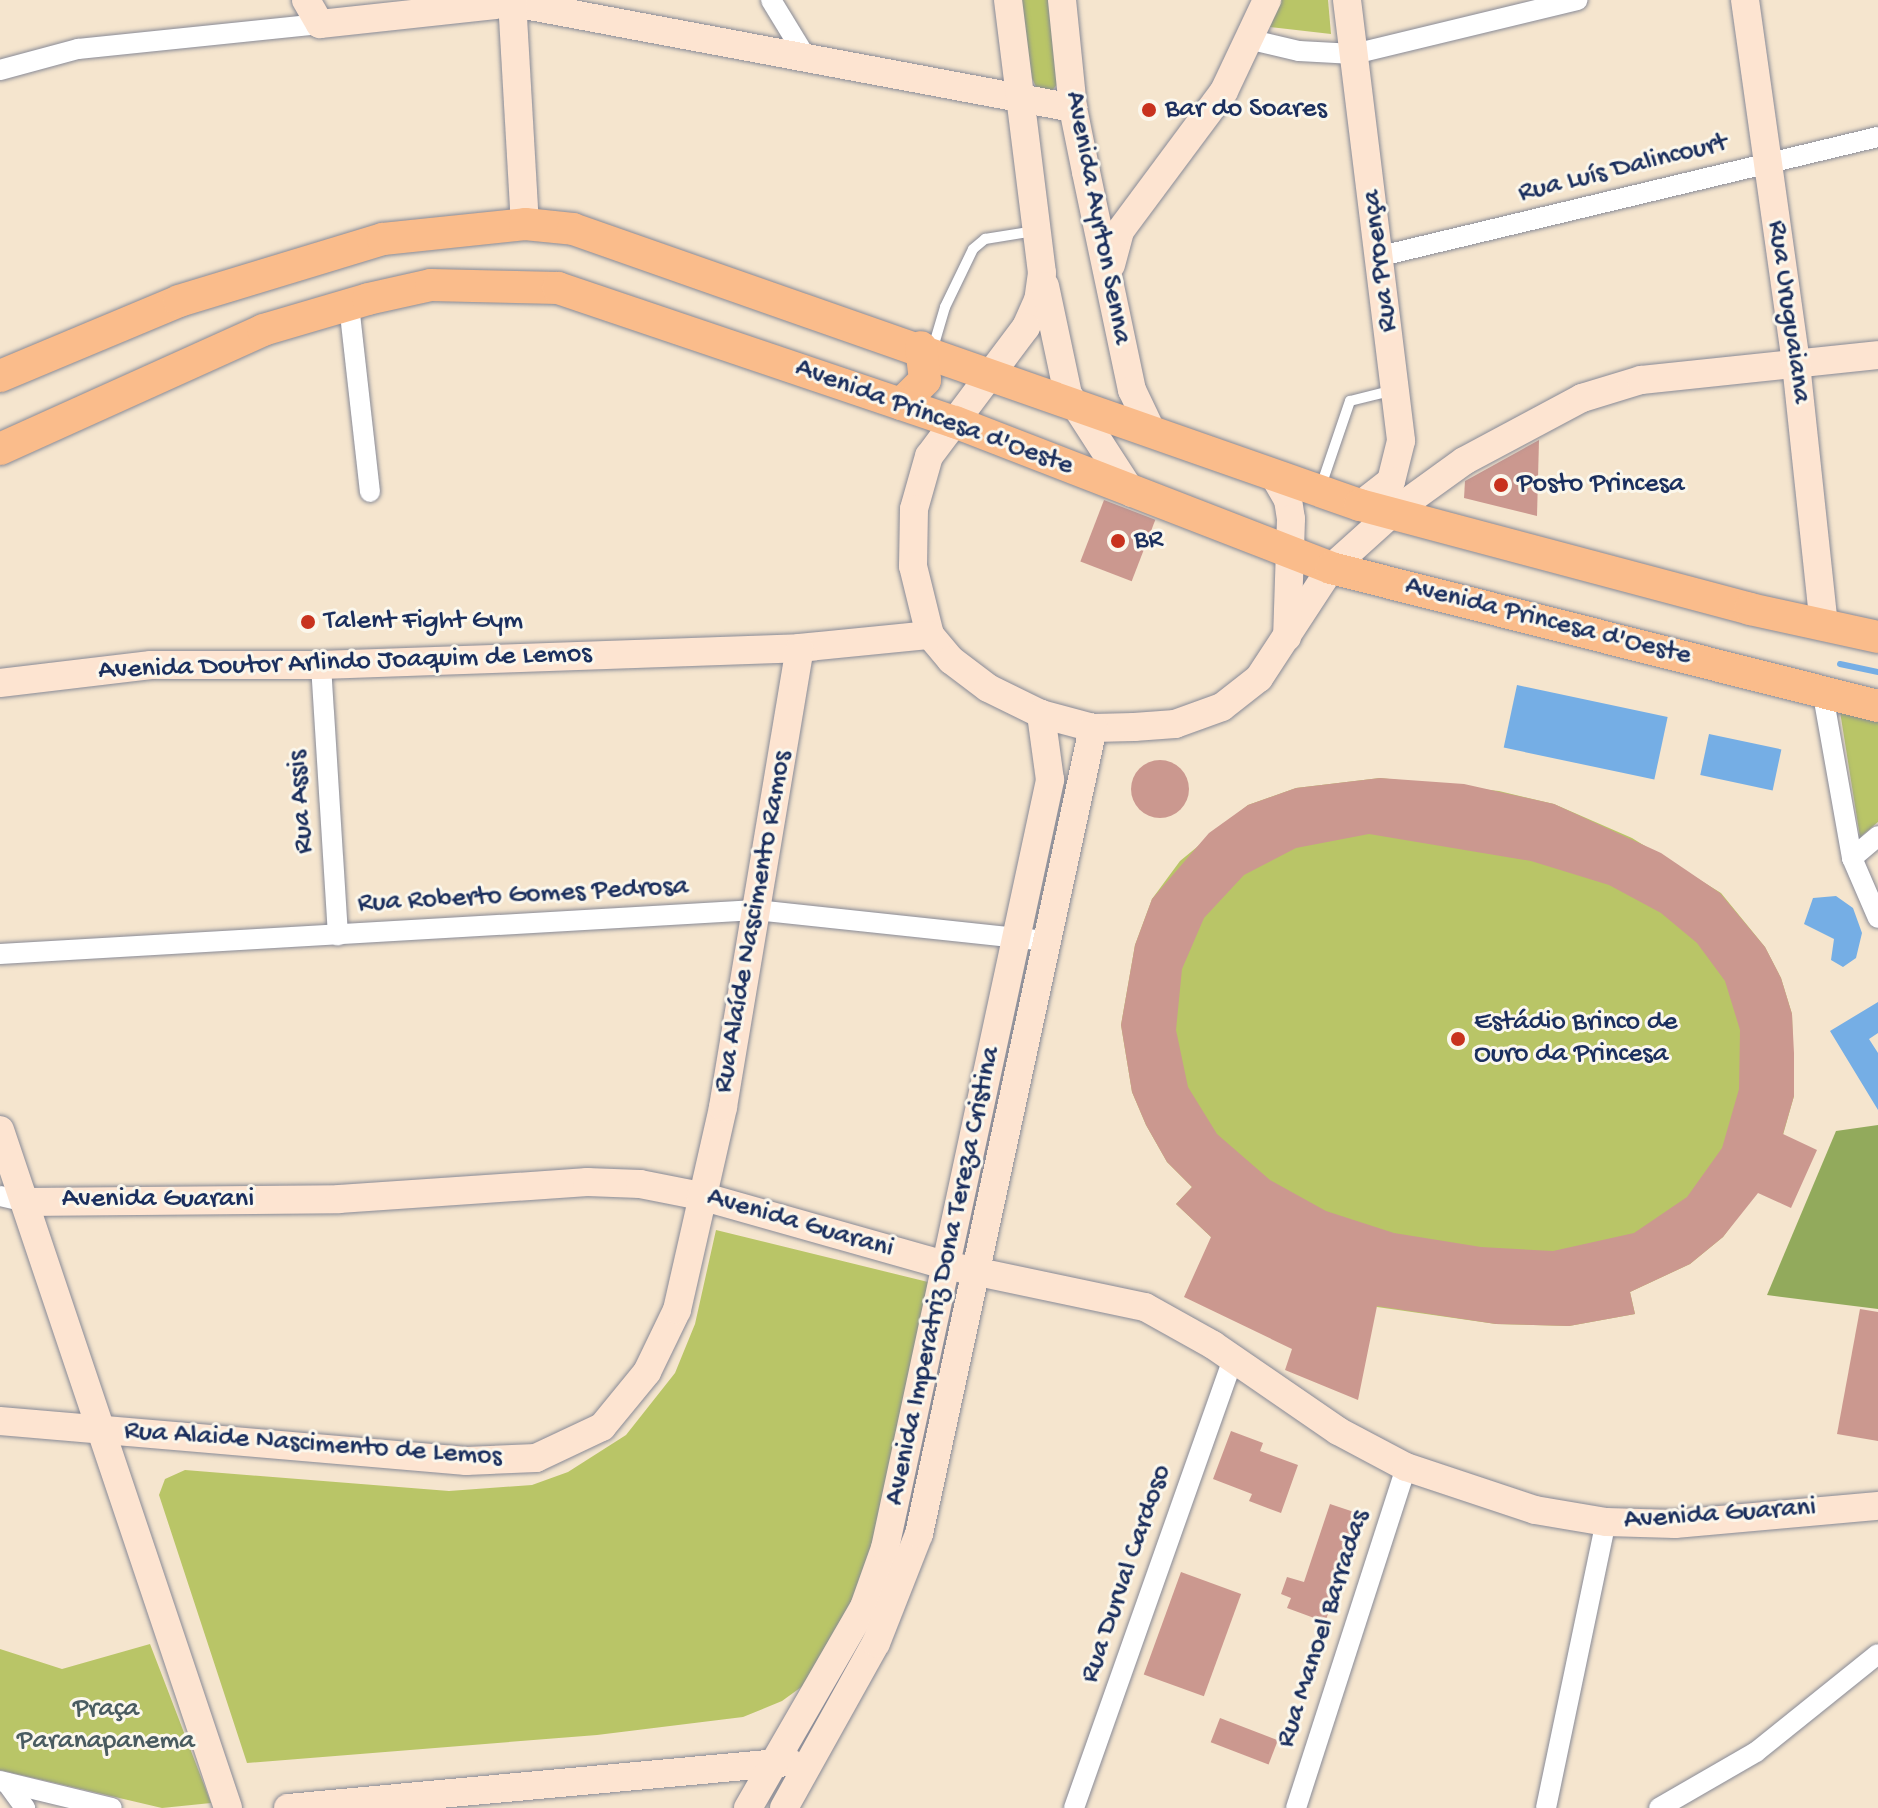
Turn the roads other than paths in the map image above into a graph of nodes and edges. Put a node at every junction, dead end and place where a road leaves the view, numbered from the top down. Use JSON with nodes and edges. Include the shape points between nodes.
{"nodes":[{"id":1,"x":771,"y":0,"type":"edge"},
{"id":2,"x":1008,"y":0,"type":"edge"},
{"id":3,"x":1062,"y":0,"type":"edge"},
{"id":4,"x":1267,"y":0,"type":"edge"},
{"id":5,"x":1347,"y":0,"type":"edge"},
{"id":6,"x":1578,"y":0,"type":"edge"},
{"id":7,"x":1745,"y":0,"type":"edge"},
{"id":8,"x":513,"y":2,"type":"edge"},
{"id":9,"x":313,"y":12,"type":"edge"},
{"id":10,"x":1252,"y":40,"type":"junction"},
{"id":11,"x":1354,"y":54,"type":"junction"},
{"id":12,"x":807,"y":59,"type":"junction"},
{"id":13,"x":0,"y":70,"type":"edge"},
{"id":14,"x":1021,"y":98,"type":"junction"},
{"id":15,"x":1073,"y":108,"type":"junction"},
{"id":16,"x":1878,"y":137,"type":"edge"},
{"id":17,"x":1768,"y":162,"type":"junction"},
{"id":18,"x":1086,"y":172,"type":"junction"},
{"id":19,"x":1146,"y":197,"type":"junction"},
{"id":20,"x":525,"y":224,"type":"junction"},
{"id":21,"x":1037,"y":230,"type":"junction"},
{"id":22,"x":1381,"y":256,"type":"junction"},
{"id":23,"x":1110,"y":272,"type":"junction"},
{"id":24,"x":1042,"y":273,"type":"junction"},
{"id":25,"x":349,"y":305,"type":"junction"},
{"id":26,"x":926,"y":349,"type":"junction"},
{"id":27,"x":1878,"y":355,"type":"edge"},
{"id":28,"x":1796,"y":364,"type":"junction"},
{"id":29,"x":990,"y":371,"type":"junction"},
{"id":30,"x":0,"y":376,"type":"edge"},
{"id":31,"x":1396,"y":390,"type":"junction"},
{"id":32,"x":1073,"y":403,"type":"junction"},
{"id":33,"x":901,"y":404,"type":"junction"},
{"id":34,"x":955,"y":422,"type":"junction"},
{"id":35,"x":1152,"y":432,"type":"junction"},
{"id":36,"x":1401,"y":441,"type":"junction"},
{"id":37,"x":0,"y":449,"type":"edge"},
{"id":38,"x":1449,"y":472,"type":"junction"},
{"id":39,"x":1273,"y":474,"type":"junction"},
{"id":40,"x":1320,"y":491,"type":"junction"},
{"id":41,"x":370,"y":492,"type":"dead end"},
{"id":42,"x":1132,"y":493,"type":"junction"},
{"id":43,"x":1360,"y":505,"type":"junction"},
{"id":44,"x":1392,"y":513,"type":"junction"},
{"id":45,"x":1288,"y":553,"type":"junction"},
{"id":46,"x":1331,"y":568,"type":"junction"},
{"id":47,"x":1824,"y":626,"type":"junction"},
{"id":48,"x":930,"y":635,"type":"junction"},
{"id":49,"x":1878,"y":637,"type":"edge"},
{"id":50,"x":1287,"y":642,"type":"junction"},
{"id":51,"x":800,"y":648,"type":"junction"},
{"id":52,"x":321,"y":665,"type":"junction"},
{"id":53,"x":0,"y":683,"type":"edge"},
{"id":54,"x":1823,"y":695,"type":"junction"},
{"id":55,"x":1878,"y":706,"type":"edge"},
{"id":56,"x":1041,"y":714,"type":"junction"},
{"id":57,"x":1093,"y":728,"type":"junction"},
{"id":58,"x":1878,"y":836,"type":"edge"},
{"id":59,"x":1852,"y":858,"type":"junction"},
{"id":60,"x":756,"y":910,"type":"junction"},
{"id":61,"x":1878,"y":918,"type":"edge"},
{"id":62,"x":338,"y":935,"type":"junction"},
{"id":63,"x":1016,"y":938,"type":"junction"},
{"id":64,"x":1048,"y":941,"type":"junction"},
{"id":65,"x":0,"y":954,"type":"edge"},
{"id":66,"x":0,"y":1130,"type":"edge"},
{"id":67,"x":701,"y":1196,"type":"junction"},
{"id":68,"x":12,"y":1199,"type":"edge"},
{"id":69,"x":945,"y":1265,"type":"junction"},
{"id":70,"x":980,"y":1271,"type":"junction"},
{"id":71,"x":1233,"y":1358,"type":"junction"},
{"id":72,"x":0,"y":1421,"type":"edge"},
{"id":73,"x":103,"y":1430,"type":"junction"},
{"id":74,"x":1406,"y":1467,"type":"junction"},
{"id":75,"x":1878,"y":1506,"type":"edge"},
{"id":76,"x":1606,"y":1522,"type":"junction"},
{"id":77,"x":1878,"y":1654,"type":"edge"},
{"id":78,"x":774,"y":1762,"type":"junction"},
{"id":79,"x":809,"y":1762,"type":"junction"},
{"id":80,"x":4,"y":1782,"type":"edge"},
{"id":81,"x":25,"y":1808,"type":"edge"},
{"id":82,"x":112,"y":1808,"type":"edge"},
{"id":83,"x":228,"y":1808,"type":"edge"},
{"id":84,"x":288,"y":1808,"type":"edge"},
{"id":85,"x":748,"y":1808,"type":"edge"},
{"id":86,"x":784,"y":1808,"type":"edge"},
{"id":87,"x":1074,"y":1808,"type":"edge"},
{"id":88,"x":1296,"y":1808,"type":"edge"},
{"id":89,"x":1546,"y":1808,"type":"edge"},
{"id":90,"x":1659,"y":1808,"type":"edge"}],
"edges":[{"from":1,"to":12,"type":"street"},
{"from":2,"to":14,"type":"main road","name":"Avenida Ayrton Senna"},
{"from":3,"to":15,"type":"main road","name":"Avenida Ayrton Senna"},
{"from":4,"to":10,"type":"main road"},
{"from":5,"to":11,"type":"main road","name":"Rua Proença"},
{"from":6,"to":11,"type":"street"},
{"from":7,"to":17,"type":"main road","name":"Rua Uruguaiana"},
{"from":8,"to":9,"type":"main road"},
{"from":8,"to":12,"type":"main road"},
{"from":8,"to":20,"type":"main road"},
{"from":9,"to":13,"type":"street","via":[[78,49]]},
{"from":10,"to":11,"type":"street","via":[[1299,51]]},
{"from":10,"to":19,"type":"main road","via":[[1187,146]]},
{"from":11,"to":22,"type":"main road","name":"Rua Proença"},
{"from":12,"to":14,"type":"main road"},
{"from":14,"to":15,"type":"main road"},
{"from":14,"to":21,"type":"main road","name":"Avenida Ayrton Senna"},
{"from":15,"to":18,"type":"main road","name":"Avenida Ayrton Senna"},
{"from":16,"to":17,"type":"street","name":"Rua Luís Dalincourt"},
{"from":17,"to":22,"type":"street","name":"Rua Luís Dalincourt"},
{"from":17,"to":28,"type":"main road","name":"Rua Uruguaiana"},
{"from":18,"to":19,"type":"main road","via":[[1107,195]]},
{"from":18,"to":23,"type":"main road","name":"Avenida Ayrton Senna"},
{"from":19,"to":23,"type":"main road","via":[[1120,231]]},
{"from":20,"to":26,"type":"main road","via":[[573,229]]},
{"from":20,"to":30,"type":"main road","via":[[383,239],[179,301]]},
{"from":21,"to":24,"type":"main road","name":"Avenida Ayrton Senna"},
{"from":21,"to":26,"type":"lane","via":[[985,239],[973,249]]},
{"from":22,"to":31,"type":"main road","name":"Rua Proença"},
{"from":23,"to":35,"type":"main road","name":"Avenida Ayrton Senna","via":[[1132,390]]},
{"from":24,"to":29,"type":"main road","name":"Avenida Ayrton Senna","via":[[1033,315]]},
{"from":24,"to":32,"type":"main road","via":[[1061,374]]},
{"from":25,"to":33,"type":"main road","name":"Avenida Princesa d'Oeste","via":[[431,285],[558,288]]},
{"from":25,"to":37,"type":"main road","name":"Avenida Princesa d'Oeste","via":[[248,336]]},
{"from":25,"to":41,"type":"street"},
{"from":26,"to":29,"type":"main road"},
{"from":26,"to":33,"type":"main road","via":[[925,380]]},
{"from":27,"to":28,"type":"main road"},
{"from":28,"to":38,"type":"main road","via":[[1610,387]]},
{"from":28,"to":47,"type":"main road","name":"Rua Uruguaiana"},
{"from":29,"to":32,"type":"main road"},
{"from":29,"to":34,"type":"main road","name":"Avenida Ayrton Senna"},
{"from":31,"to":36,"type":"main road","name":"Rua Proença"},
{"from":31,"to":40,"type":"lane","via":[[1350,401]]},
{"from":32,"to":35,"type":"main road"},
{"from":32,"to":42,"type":"main road"},
{"from":33,"to":34,"type":"main road","name":"Avenida Princesa d'Oeste"},
{"from":34,"to":42,"type":"main road","name":"Avenida Princesa d'Oeste"},
{"from":34,"to":48,"type":"main road","name":"Avenida Ayrton Senna","via":[[929,456],[914,509],[913,566]]},
{"from":35,"to":39,"type":"main road"},
{"from":36,"to":38,"type":"main road","via":[[1421,462]]},
{"from":36,"to":43,"type":"main road","name":"Rua Proença","via":[[1391,481]]},
{"from":38,"to":44,"type":"main road"},
{"from":39,"to":40,"type":"main road"},
{"from":39,"to":45,"type":"main road","via":[[1288,500]]},
{"from":40,"to":43,"type":"main road"},
{"from":42,"to":45,"type":"main road","name":"Avenida Princesa d'Oeste"},
{"from":43,"to":44,"type":"main road"},
{"from":44,"to":46,"type":"main road"},
{"from":44,"to":47,"type":"main road"},
{"from":45,"to":46,"type":"main road","name":"Avenida Princesa d'Oeste"},
{"from":45,"to":50,"type":"main road"},
{"from":46,"to":50,"type":"main road"},
{"from":46,"to":54,"type":"main road","name":"Avenida Princesa d'Oeste"},
{"from":47,"to":49,"type":"main road"},
{"from":48,"to":51,"type":"main road","name":"Avenida Doutor Arlindo Joaquim de Lemos"},
{"from":48,"to":56,"type":"main road","via":[[951,660],[988,688]]},
{"from":50,"to":57,"type":"main road","via":[[1259,678],[1222,707],[1175,724]]},
{"from":51,"to":52,"type":"main road","name":"Avenida Doutor Arlindo Joaquim de Lemos"},
{"from":51,"to":60,"type":"main road","name":"Rua Alaíde Nascimento Ramos"},
{"from":52,"to":53,"type":"main road","name":"Avenida Doutor Arlindo Joaquim de Lemos","via":[[151,665]]},
{"from":52,"to":62,"type":"street","name":"Rua Assis"},
{"from":54,"to":55,"type":"main road","name":"Avenida Princesa d'Oeste"},
{"from":54,"to":59,"type":"street"},
{"from":56,"to":57,"type":"main road"},
{"from":56,"to":63,"type":"main road","name":"Avenida Imperatriz Dona Tereza Cristina","via":[[1050,780]]},
{"from":57,"to":64,"type":"main road","name":"Avenida Imperatriz Dona Tereza Cristina"},
{"from":58,"to":59,"type":"street"},
{"from":59,"to":61,"type":"street"},
{"from":60,"to":62,"type":"street","name":"Rua Roberto Gomes Pedrosa"},
{"from":60,"to":63,"type":"street","name":"Rua Roberto Gomes Pedrosa"},
{"from":60,"to":67,"type":"main road","name":"Rua Alaíde Nascimento Ramos","via":[[723,1107]]},
{"from":62,"to":65,"type":"street","name":"Rua Roberto Gomes Pedrosa"},
{"from":63,"to":64,"type":"street","name":"Rua Roberto Gomes Pedrosa"},
{"from":63,"to":69,"type":"main road","name":"Avenida Imperatriz Dona Tereza Cristina"},
{"from":64,"to":70,"type":"main road","name":"Avenida Imperatriz Dona Tereza Cristina"},
{"from":66,"to":68,"type":"main road"},
{"from":67,"to":68,"type":"main road","name":"Avenida Guarani","via":[[640,1184],[587,1182],[339,1199]]},
{"from":67,"to":69,"type":"main road","name":"Avenida Guarani"},
{"from":67,"to":73,"type":"main road","name":"Rua Alaide Nascimento de Lemos","via":[[677,1310],[665,1339],[630,1399],[602,1427],[571,1446],[536,1458],[466,1461]]},
{"from":68,"to":73,"type":"main road"},
{"from":69,"to":70,"type":"main road","name":"Avenida Guarani"},
{"from":69,"to":78,"type":"main road","name":"Avenida Imperatriz Dona Tereza Cristina","via":[[885,1548],[864,1607]]},
{"from":70,"to":71,"type":"main road","name":"Avenida Guarani","via":[[1145,1307]]},
{"from":70,"to":79,"type":"main road","name":"Avenida Imperatriz Dona Tereza Cristina","via":[[907,1573],[876,1643]]},
{"from":71,"to":74,"type":"main road","name":"Avenida Guarani","via":[[1338,1431]]},
{"from":71,"to":87,"type":"street","name":"Rua Durval Cardoso"},
{"from":72,"to":73,"type":"main road","name":"Rua Alaide Nascimento de Lemos"},
{"from":73,"to":83,"type":"main road"},
{"from":74,"to":76,"type":"main road","name":"Avenida Guarani","via":[[1482,1495]]},
{"from":74,"to":88,"type":"street","name":"Rua Manoel Barradas"},
{"from":75,"to":76,"type":"main road","name":"Avenida Guarani","via":[[1675,1524]]},
{"from":76,"to":89,"type":"street"},
{"from":77,"to":90,"type":"street","via":[[1756,1752]]},
{"from":78,"to":79,"type":"main road"},
{"from":78,"to":84,"type":"main road"},
{"from":78,"to":85,"type":"main road","name":"Avenida Imperatriz Dona Tereza Cristina"},
{"from":79,"to":86,"type":"main road","name":"Avenida Imperatriz Dona Tereza Cristina"},
{"from":80,"to":81,"type":"street"},
{"from":80,"to":82,"type":"street"}]}
